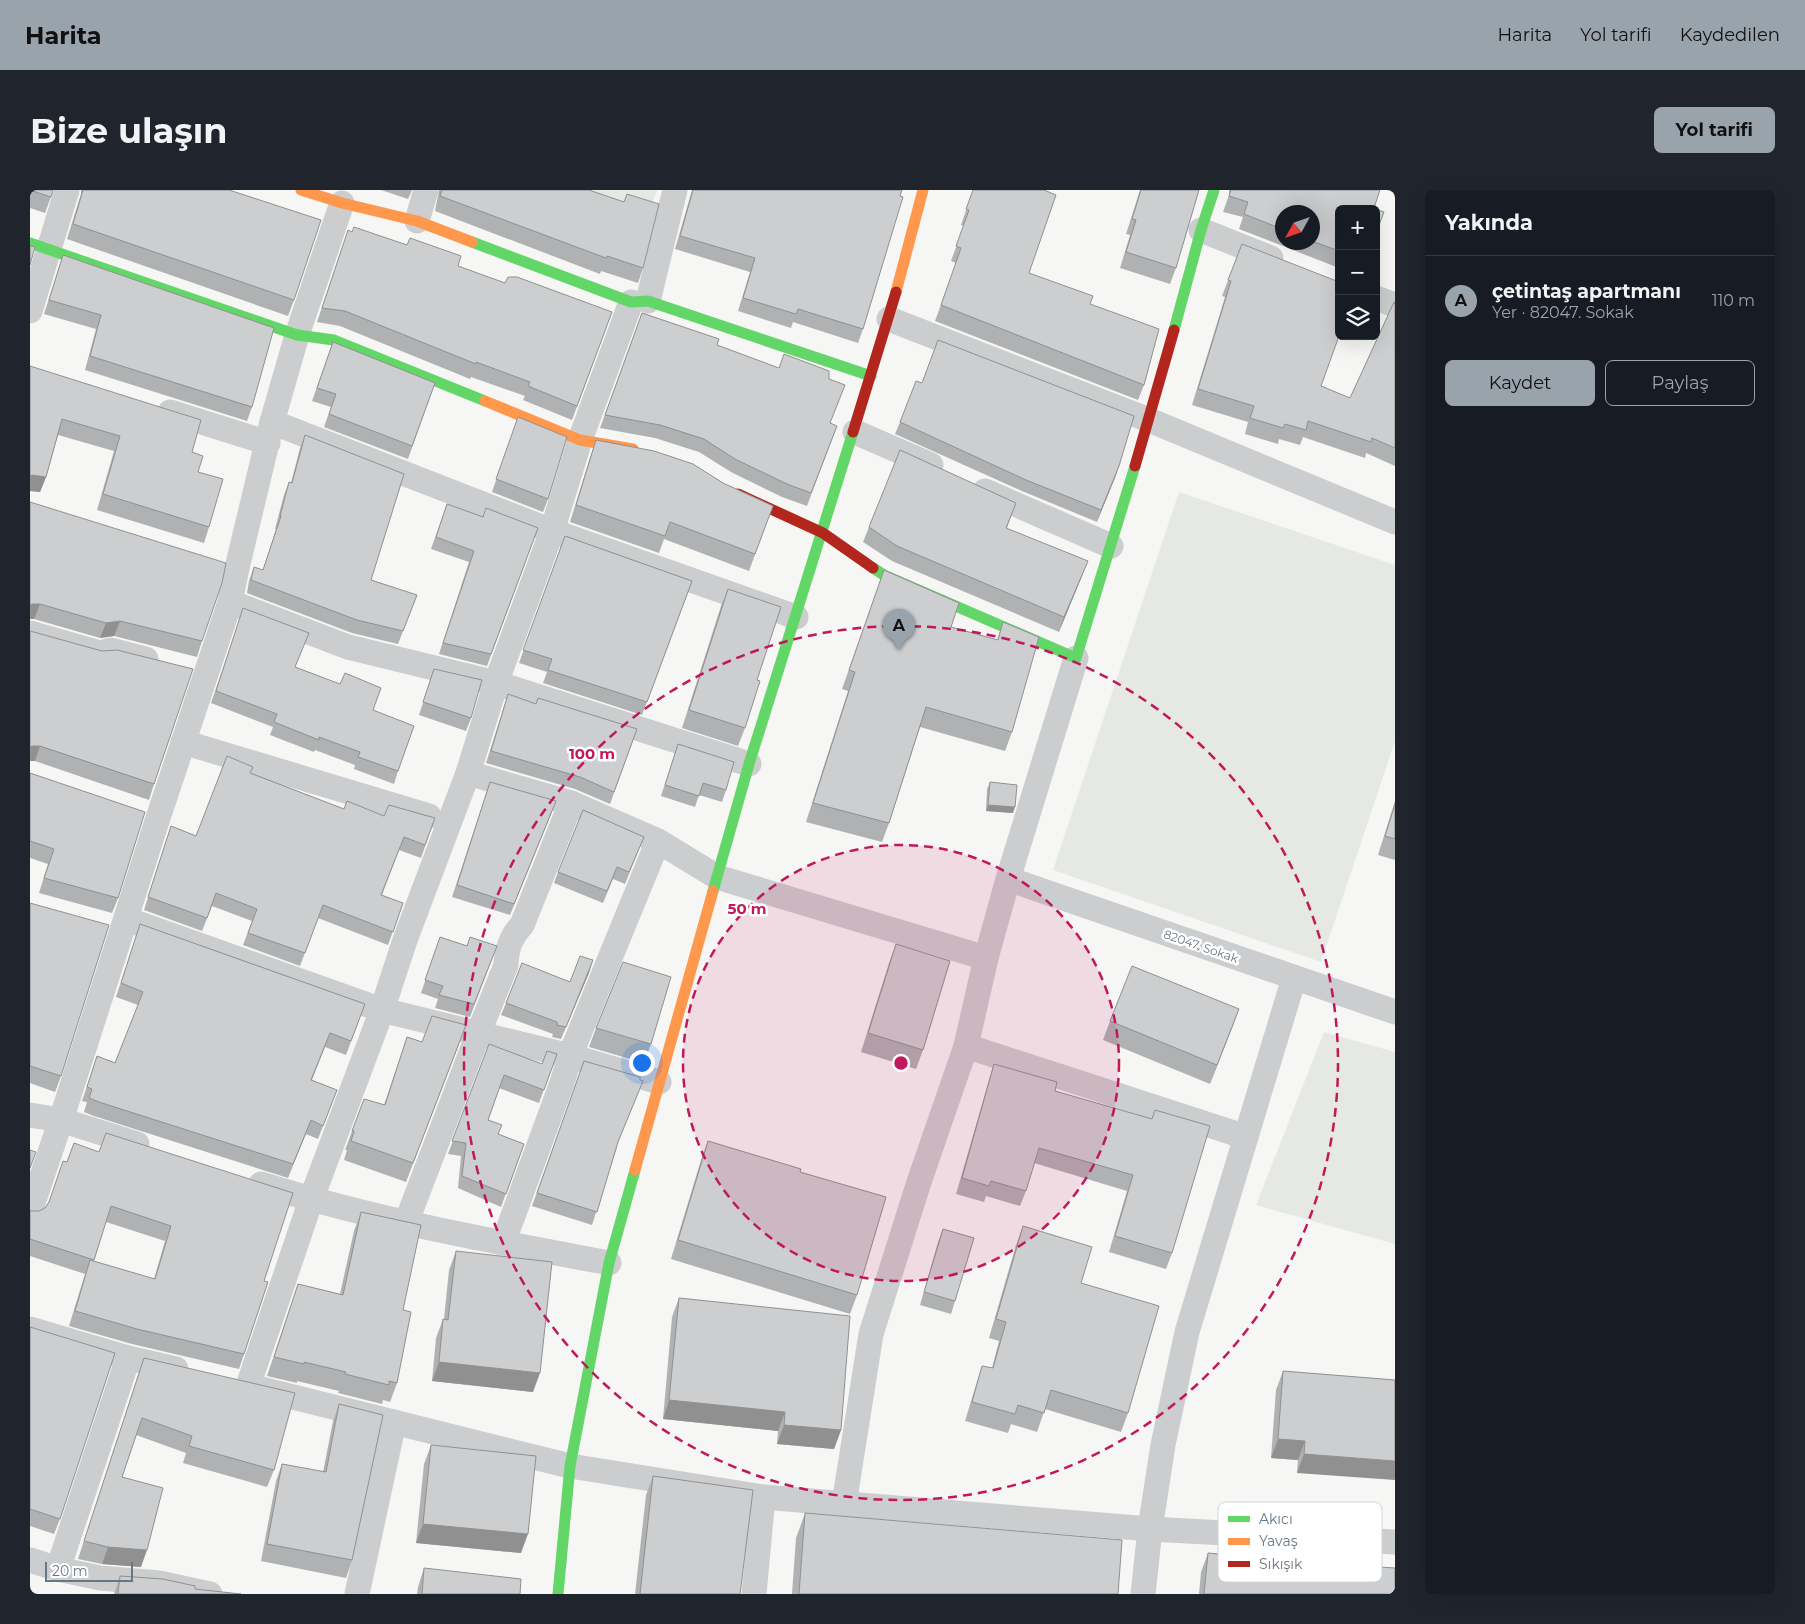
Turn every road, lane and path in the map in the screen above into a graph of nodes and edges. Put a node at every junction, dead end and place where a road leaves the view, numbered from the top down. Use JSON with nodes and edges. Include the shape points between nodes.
{"nodes":[{"id":1,"x":67,"y":190,"type":"edge"},
{"id":2,"x":301,"y":190,"type":"edge"},
{"id":3,"x":426,"y":190,"type":"edge"},
{"id":4,"x":675,"y":190,"type":"edge"},
{"id":5,"x":923,"y":190,"type":"edge"},
{"id":6,"x":1214,"y":190,"type":"edge"},
{"id":7,"x":342,"y":203,"type":"junction"},
{"id":8,"x":417,"y":220,"type":"junction"},
{"id":9,"x":1201,"y":230,"type":"junction"},
{"id":10,"x":39,"y":246,"type":"edge"},
{"id":11,"x":1293,"y":266,"type":"edge"},
{"id":12,"x":1380,"y":300,"type":"edge"},
{"id":13,"x":640,"y":301,"type":"junction"},
{"id":14,"x":1395,"y":306,"type":"edge"},
{"id":15,"x":30,"y":311,"type":"edge"},
{"id":16,"x":889,"y":318,"type":"junction"},
{"id":17,"x":296,"y":335,"type":"junction"},
{"id":18,"x":871,"y":376,"type":"junction"},
{"id":19,"x":144,"y":404,"type":"edge"},
{"id":20,"x":1150,"y":420,"type":"junction"},
{"id":21,"x":855,"y":432,"type":"junction"},
{"id":22,"x":270,"y":433,"type":"junction"},
{"id":23,"x":580,"y":440,"type":"junction"},
{"id":24,"x":643,"y":451,"type":"edge"},
{"id":25,"x":731,"y":490,"type":"edge"},
{"id":26,"x":1395,"y":522,"type":"edge"},
{"id":27,"x":552,"y":531,"type":"junction"},
{"id":28,"x":823,"y":533,"type":"junction"},
{"id":29,"x":1111,"y":546,"type":"junction"},
{"id":30,"x":230,"y":602,"type":"junction"},
{"id":31,"x":796,"y":617,"type":"junction"},
{"id":32,"x":30,"y":633,"type":"edge"},
{"id":33,"x":1076,"y":658,"type":"junction"},
{"id":34,"x":188,"y":669,"type":"junction"},
{"id":35,"x":496,"y":682,"type":"junction"},
{"id":36,"x":183,"y":742,"type":"junction"},
{"id":37,"x":749,"y":764,"type":"junction"},
{"id":38,"x":468,"y":773,"type":"junction"},
{"id":39,"x":571,"y":803,"type":"junction"},
{"id":40,"x":429,"y":816,"type":"edge"},
{"id":41,"x":658,"y":840,"type":"junction"},
{"id":42,"x":717,"y":876,"type":"junction"},
{"id":43,"x":1008,"y":879,"type":"junction"},
{"id":44,"x":118,"y":925,"type":"junction"},
{"id":45,"x":986,"y":958,"type":"junction"},
{"id":46,"x":1294,"y":978,"type":"junction"},
{"id":47,"x":382,"y":1010,"type":"junction"},
{"id":48,"x":1395,"y":1012,"type":"edge"},
{"id":49,"x":479,"y":1032,"type":"junction"},
{"id":50,"x":966,"y":1046,"type":"junction"},
{"id":51,"x":570,"y":1056,"type":"junction"},
{"id":52,"x":659,"y":1082,"type":"junction"},
{"id":53,"x":30,"y":1115,"type":"edge"},
{"id":54,"x":62,"y":1120,"type":"junction"},
{"id":55,"x":1246,"y":1137,"type":"junction"},
{"id":56,"x":154,"y":1150,"type":"edge"},
{"id":57,"x":237,"y":1176,"type":"edge"},
{"id":58,"x":311,"y":1200,"type":"junction"},
{"id":59,"x":30,"y":1212,"type":"edge"},
{"id":60,"x":406,"y":1224,"type":"junction"},
{"id":61,"x":504,"y":1244,"type":"junction"},
{"id":62,"x":609,"y":1263,"type":"junction"},
{"id":63,"x":30,"y":1329,"type":"edge"},
{"id":64,"x":128,"y":1358,"type":"junction"},
{"id":65,"x":202,"y":1375,"type":"edge"},
{"id":66,"x":394,"y":1422,"type":"junction"},
{"id":67,"x":570,"y":1466,"type":"junction"},
{"id":68,"x":763,"y":1497,"type":"junction"},
{"id":69,"x":844,"y":1504,"type":"junction"},
{"id":70,"x":1150,"y":1529,"type":"junction"},
{"id":71,"x":1218,"y":1533,"type":"edge"},
{"id":72,"x":1382,"y":1541,"type":"edge"},
{"id":73,"x":1395,"y":1542,"type":"edge"},
{"id":74,"x":30,"y":1560,"type":"edge"},
{"id":75,"x":58,"y":1570,"type":"junction"},
{"id":76,"x":210,"y":1594,"type":"edge"},
{"id":77,"x":357,"y":1594,"type":"edge"},
{"id":78,"x":558,"y":1594,"type":"edge"},
{"id":79,"x":754,"y":1594,"type":"edge"},
{"id":80,"x":1143,"y":1594,"type":"edge"}],
"edges":[{"from":1,"to":10,"type":"street"},
{"from":2,"to":7,"type":"street"},
{"from":3,"to":8,"type":"street"},
{"from":4,"to":13,"type":"street"},
{"from":5,"to":16,"type":"street"},
{"from":6,"to":9,"type":"street"},
{"from":7,"to":8,"type":"street"},
{"from":7,"to":17,"type":"street"},
{"from":8,"to":13,"type":"street"},
{"from":9,"to":11,"type":"street"},
{"from":9,"to":20,"type":"street"},
{"from":10,"to":15,"type":"street"},
{"from":10,"to":17,"type":"street"},
{"from":12,"to":14,"type":"street"},
{"from":13,"to":18,"type":"street"},
{"from":13,"to":23,"type":"street"},
{"from":16,"to":18,"type":"street"},
{"from":16,"to":20,"type":"street"},
{"from":17,"to":22,"type":"street"},
{"from":17,"to":23,"type":"street","via":[[334,340]]},
{"from":18,"to":21,"type":"street"},
{"from":19,"to":22,"type":"street"},
{"from":20,"to":26,"type":"street"},
{"from":20,"to":29,"type":"street"},
{"from":21,"to":28,"type":"street"},
{"from":21,"to":29,"type":"street"},
{"from":22,"to":27,"type":"street"},
{"from":22,"to":30,"type":"street","via":[[227,565]]},
{"from":23,"to":24,"type":"street"},
{"from":23,"to":27,"type":"street"},
{"from":25,"to":28,"type":"street"},
{"from":27,"to":31,"type":"street"},
{"from":27,"to":35,"type":"street"},
{"from":28,"to":31,"type":"street"},
{"from":28,"to":33,"type":"street","via":[[884,575]]},
{"from":29,"to":33,"type":"street"},
{"from":30,"to":34,"type":"street"},
{"from":30,"to":35,"type":"street","via":[[348,647]]},
{"from":31,"to":37,"type":"street"},
{"from":32,"to":34,"type":"street","via":[[100,653],[111,650]]},
{"from":33,"to":43,"type":"street"},
{"from":34,"to":36,"type":"street"},
{"from":35,"to":37,"type":"street"},
{"from":35,"to":38,"type":"street"},
{"from":36,"to":40,"type":"street"},
{"from":36,"to":44,"type":"street","via":[[149,815]]},
{"from":37,"to":42,"type":"street"},
{"from":38,"to":39,"type":"street"},
{"from":38,"to":47,"type":"street"},
{"from":39,"to":41,"type":"street"},
{"from":39,"to":49,"type":"street","via":[[522,925],[515,932],[506,965]]},
{"from":41,"to":42,"type":"street"},
{"from":41,"to":51,"type":"street"},
{"from":42,"to":45,"type":"street"},
{"from":42,"to":52,"type":"street"},
{"from":43,"to":45,"type":"street"},
{"from":43,"to":46,"type":"street","name":"82047. Sokak"},
{"from":44,"to":47,"type":"street"},
{"from":44,"to":54,"type":"street"},
{"from":45,"to":50,"type":"street"},
{"from":46,"to":48,"type":"street","name":"82047. Sokak"},
{"from":46,"to":55,"type":"street"},
{"from":47,"to":49,"type":"street"},
{"from":47,"to":58,"type":"street"},
{"from":49,"to":51,"type":"street"},
{"from":49,"to":60,"type":"street"},
{"from":50,"to":55,"type":"street"},
{"from":50,"to":69,"type":"street","via":[[871,1334]]},
{"from":51,"to":52,"type":"street"},
{"from":51,"to":61,"type":"street"},
{"from":52,"to":62,"type":"street"},
{"from":53,"to":54,"type":"street"},
{"from":54,"to":56,"type":"street"},
{"from":54,"to":59,"type":"street"},
{"from":55,"to":70,"type":"street","via":[[1187,1332],[1163,1445]]},
{"from":57,"to":58,"type":"street"},
{"from":58,"to":60,"type":"street"},
{"from":58,"to":66,"type":"street","via":[[239,1384]]},
{"from":60,"to":61,"type":"street"},
{"from":61,"to":62,"type":"street"},
{"from":62,"to":67,"type":"street"},
{"from":63,"to":64,"type":"street"},
{"from":64,"to":65,"type":"street"},
{"from":64,"to":75,"type":"street"},
{"from":66,"to":67,"type":"street"},
{"from":66,"to":77,"type":"street"},
{"from":67,"to":68,"type":"street"},
{"from":67,"to":78,"type":"street"},
{"from":68,"to":69,"type":"street"},
{"from":68,"to":79,"type":"street"},
{"from":69,"to":70,"type":"street"},
{"from":70,"to":71,"type":"street"},
{"from":70,"to":80,"type":"street"},
{"from":72,"to":73,"type":"street"},
{"from":74,"to":75,"type":"street"},
{"from":75,"to":76,"type":"street","via":[[100,1578],[159,1583]]}]}
